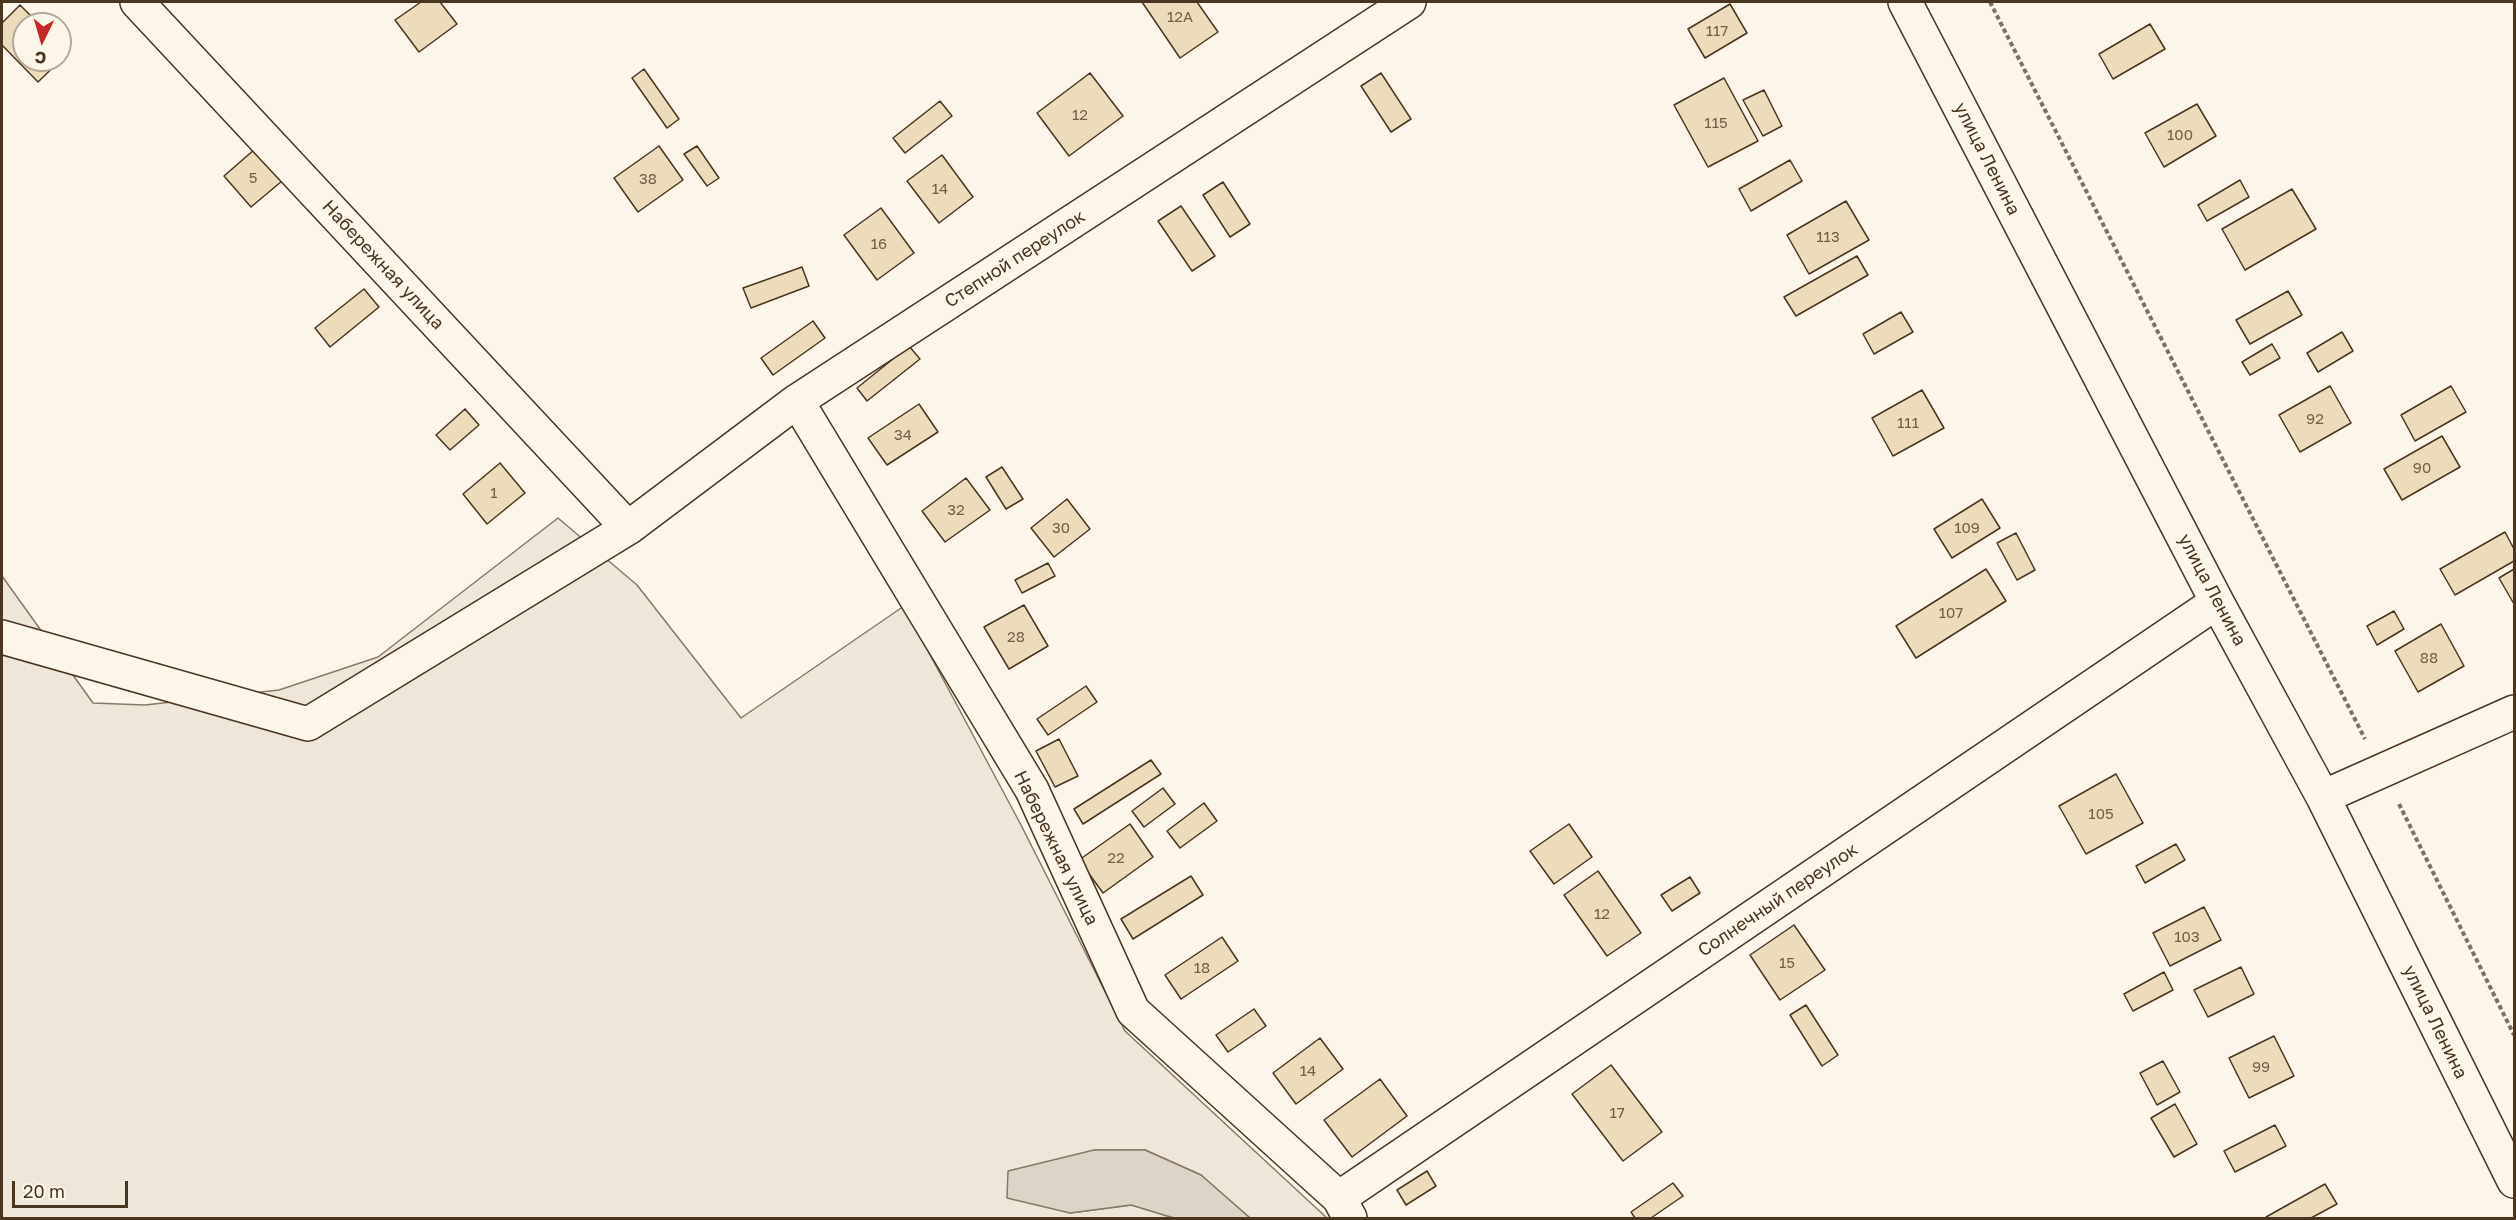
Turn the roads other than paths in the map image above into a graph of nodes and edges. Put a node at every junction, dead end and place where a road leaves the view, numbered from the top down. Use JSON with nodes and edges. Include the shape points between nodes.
{"nodes":[{"id":1,"x":137,"y":2,"type":"edge"},
{"id":2,"x":1409,"y":2,"type":"edge"},
{"id":3,"x":1905,"y":2,"type":"edge"},
{"id":4,"x":797,"y":401,"type":"junction"},
{"id":5,"x":628,"y":528,"type":"junction"},
{"id":6,"x":2217,"y":602,"type":"junction"},
{"id":7,"x":2,"y":637,"type":"edge"},
{"id":8,"x":2514,"y":712,"type":"edge"},
{"id":9,"x":2323,"y":797,"type":"junction"},
{"id":10,"x":2514,"y":1181,"type":"edge"},
{"id":11,"x":1345,"y":1208,"type":"edge"}],
"edges":[{"from":1,"to":5,"type":"street","name":"Набережная улица"},
{"from":2,"to":4,"type":"street","name":"Степной переулок"},
{"from":3,"to":6,"type":"street","name":"улица Ленина"},
{"from":4,"to":5,"type":"street","name":"Степной переулок"},
{"from":4,"to":11,"type":"street","name":"Набережная улица","via":[[1032,790],[1133,1011]]},
{"from":5,"to":7,"type":"street","name":"Степной переулок","via":[[308,724]]},
{"from":6,"to":9,"type":"street","name":"улица Ленина"},
{"from":6,"to":11,"type":"street","name":"Солнечный переулок"},
{"from":8,"to":9,"type":"street"},
{"from":9,"to":10,"type":"street","name":"улица Ленина"}]}
